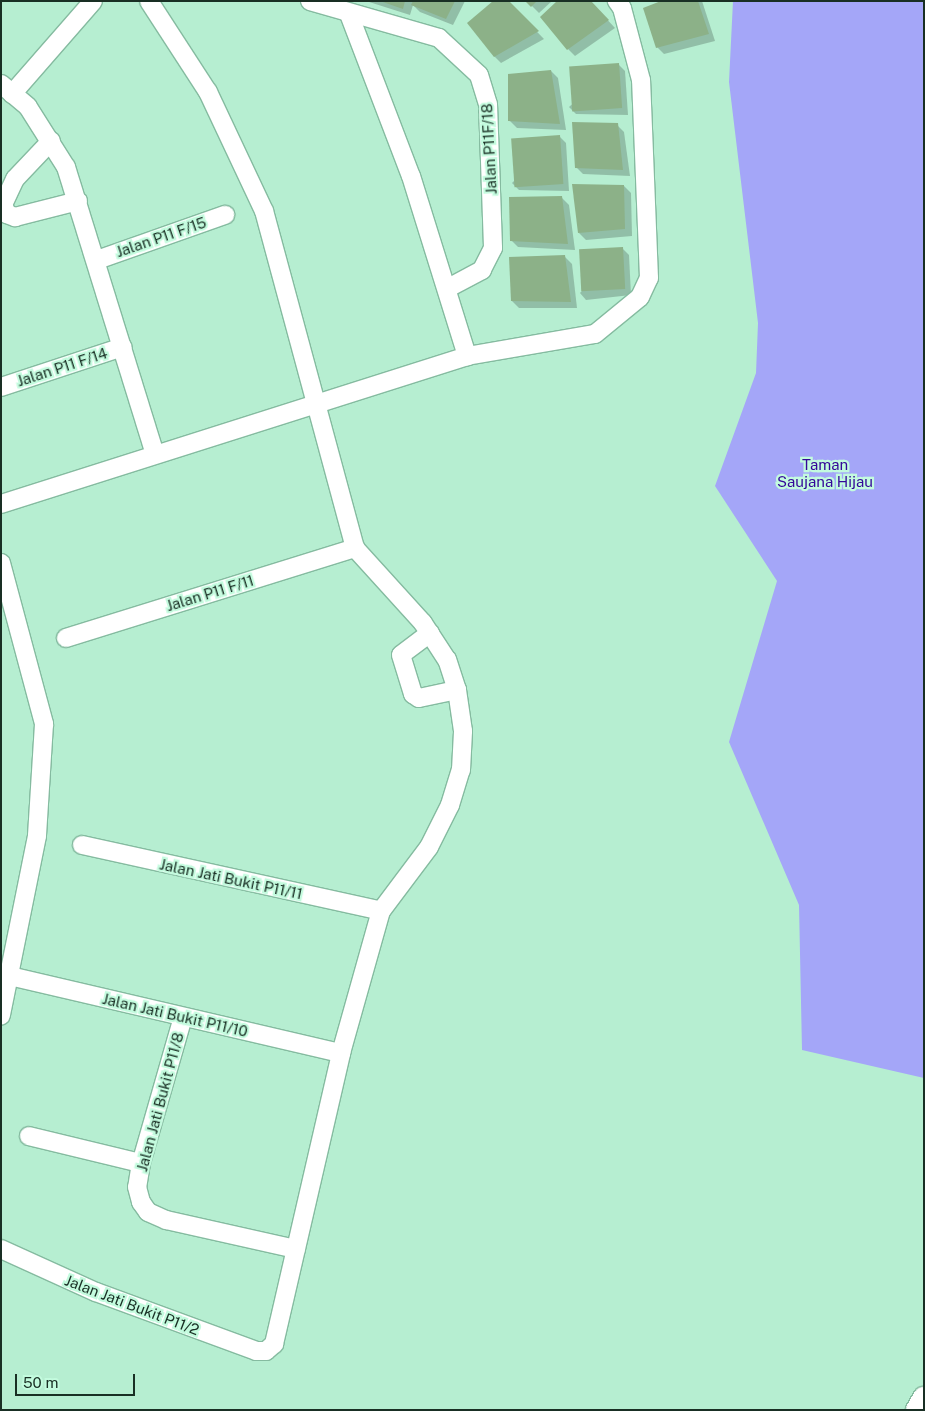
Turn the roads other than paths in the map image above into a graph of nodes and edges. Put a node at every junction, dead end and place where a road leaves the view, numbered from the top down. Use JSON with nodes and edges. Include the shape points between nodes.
{"nodes":[{"id":1,"x":93,"y":1,"type":"edge"},
{"id":2,"x":149,"y":1,"type":"edge"},
{"id":3,"x":310,"y":1,"type":"edge"},
{"id":4,"x":617,"y":1,"type":"edge"},
{"id":5,"x":349,"y":14,"type":"junction"},
{"id":6,"x":7,"y":89,"type":"edge"},
{"id":7,"x":51,"y":141,"type":"junction"},
{"id":8,"x":78,"y":201,"type":"junction"},
{"id":9,"x":225,"y":215,"type":"dead end"},
{"id":10,"x":97,"y":260,"type":"junction"},
{"id":11,"x":448,"y":288,"type":"junction"},
{"id":12,"x":123,"y":347,"type":"junction"},
{"id":13,"x":467,"y":356,"type":"junction"},
{"id":14,"x":1,"y":387,"type":"edge"},
{"id":15,"x":316,"y":404,"type":"junction"},
{"id":16,"x":155,"y":454,"type":"junction"},
{"id":17,"x":1,"y":504,"type":"edge"},
{"id":18,"x":355,"y":548,"type":"junction"},
{"id":19,"x":1,"y":563,"type":"edge"},
{"id":20,"x":430,"y":633,"type":"junction"},
{"id":21,"x":66,"y":638,"type":"dead end"},
{"id":22,"x":457,"y":690,"type":"junction"},
{"id":23,"x":82,"y":845,"type":"dead end"},
{"id":24,"x":381,"y":911,"type":"junction"},
{"id":25,"x":5,"y":975,"type":"edge"},
{"id":26,"x":1,"y":1015,"type":"edge"},
{"id":27,"x":183,"y":1017,"type":"junction"},
{"id":28,"x":341,"y":1053,"type":"junction"},
{"id":29,"x":29,"y":1136,"type":"dead end"},
{"id":30,"x":141,"y":1163,"type":"junction"},
{"id":31,"x":1,"y":1249,"type":"edge"},
{"id":32,"x":296,"y":1250,"type":"junction"},
{"id":33,"x":924,"y":1398,"type":"edge"},
{"id":34,"x":917,"y":1410,"type":"edge"}],
"edges":[{"from":1,"to":6,"type":"street"},
{"from":2,"to":15,"type":"street","via":[[208,92],[264,211]]},
{"from":3,"to":5,"type":"street","name":"Jalan P11F/18"},
{"from":4,"to":13,"type":"street","via":[[622,8],[641,80],[649,278],[640,297],[595,334]]},
{"from":5,"to":11,"type":"street","via":[[411,176]]},
{"from":5,"to":11,"type":"street","name":"Jalan P11F/18","via":[[439,38],[479,75],[488,104],[493,248],[482,270]]},
{"from":6,"to":7,"type":"street","via":[[28,107]]},
{"from":7,"to":8,"type":"street","via":[[66,167]]},
{"from":7,"to":8,"type":"street","via":[[16,179],[6,197],[5,209],[16,217]]},
{"from":8,"to":10,"type":"street"},
{"from":9,"to":10,"type":"street","name":"Jalan P11 F/15"},
{"from":10,"to":12,"type":"street"},
{"from":11,"to":13,"type":"street"},
{"from":12,"to":14,"type":"street","name":"Jalan P11 F/14"},
{"from":12,"to":16,"type":"street"},
{"from":13,"to":15,"type":"street"},
{"from":15,"to":16,"type":"street"},
{"from":15,"to":18,"type":"street"},
{"from":16,"to":17,"type":"street"},
{"from":18,"to":20,"type":"street"},
{"from":18,"to":21,"type":"street","name":"Jalan P11 F/11"},
{"from":19,"to":25,"type":"street","via":[[44,724],[37,836]]},
{"from":20,"to":22,"type":"street","via":[[447,660]]},
{"from":20,"to":22,"type":"street","via":[[401,656],[413,694],[419,698]]},
{"from":22,"to":24,"type":"street","via":[[463,731],[461,770],[450,805],[429,847]]},
{"from":23,"to":24,"type":"street","name":"Jalan Jati Bukit P11/11"},
{"from":24,"to":28,"type":"street"},
{"from":25,"to":26,"type":"street"},
{"from":25,"to":27,"type":"street","name":"Jalan Jati Bukit P11/10"},
{"from":27,"to":28,"type":"street","name":"Jalan Jati Bukit P11/10"},
{"from":27,"to":30,"type":"street","name":"Jalan Jati Bukit P11/8"},
{"from":28,"to":32,"type":"street"},
{"from":29,"to":30,"type":"street"},
{"from":30,"to":32,"type":"street","name":"Jalan Jati Bukit P11/8","via":[[137,1187],[148,1212],[166,1220]]},
{"from":31,"to":32,"type":"street","name":"Jalan Jati Bukit P11/2","via":[[152,1314],[256,1351],[266,1351],[274,1344]]},
{"from":33,"to":34,"type":"main road"}]}
